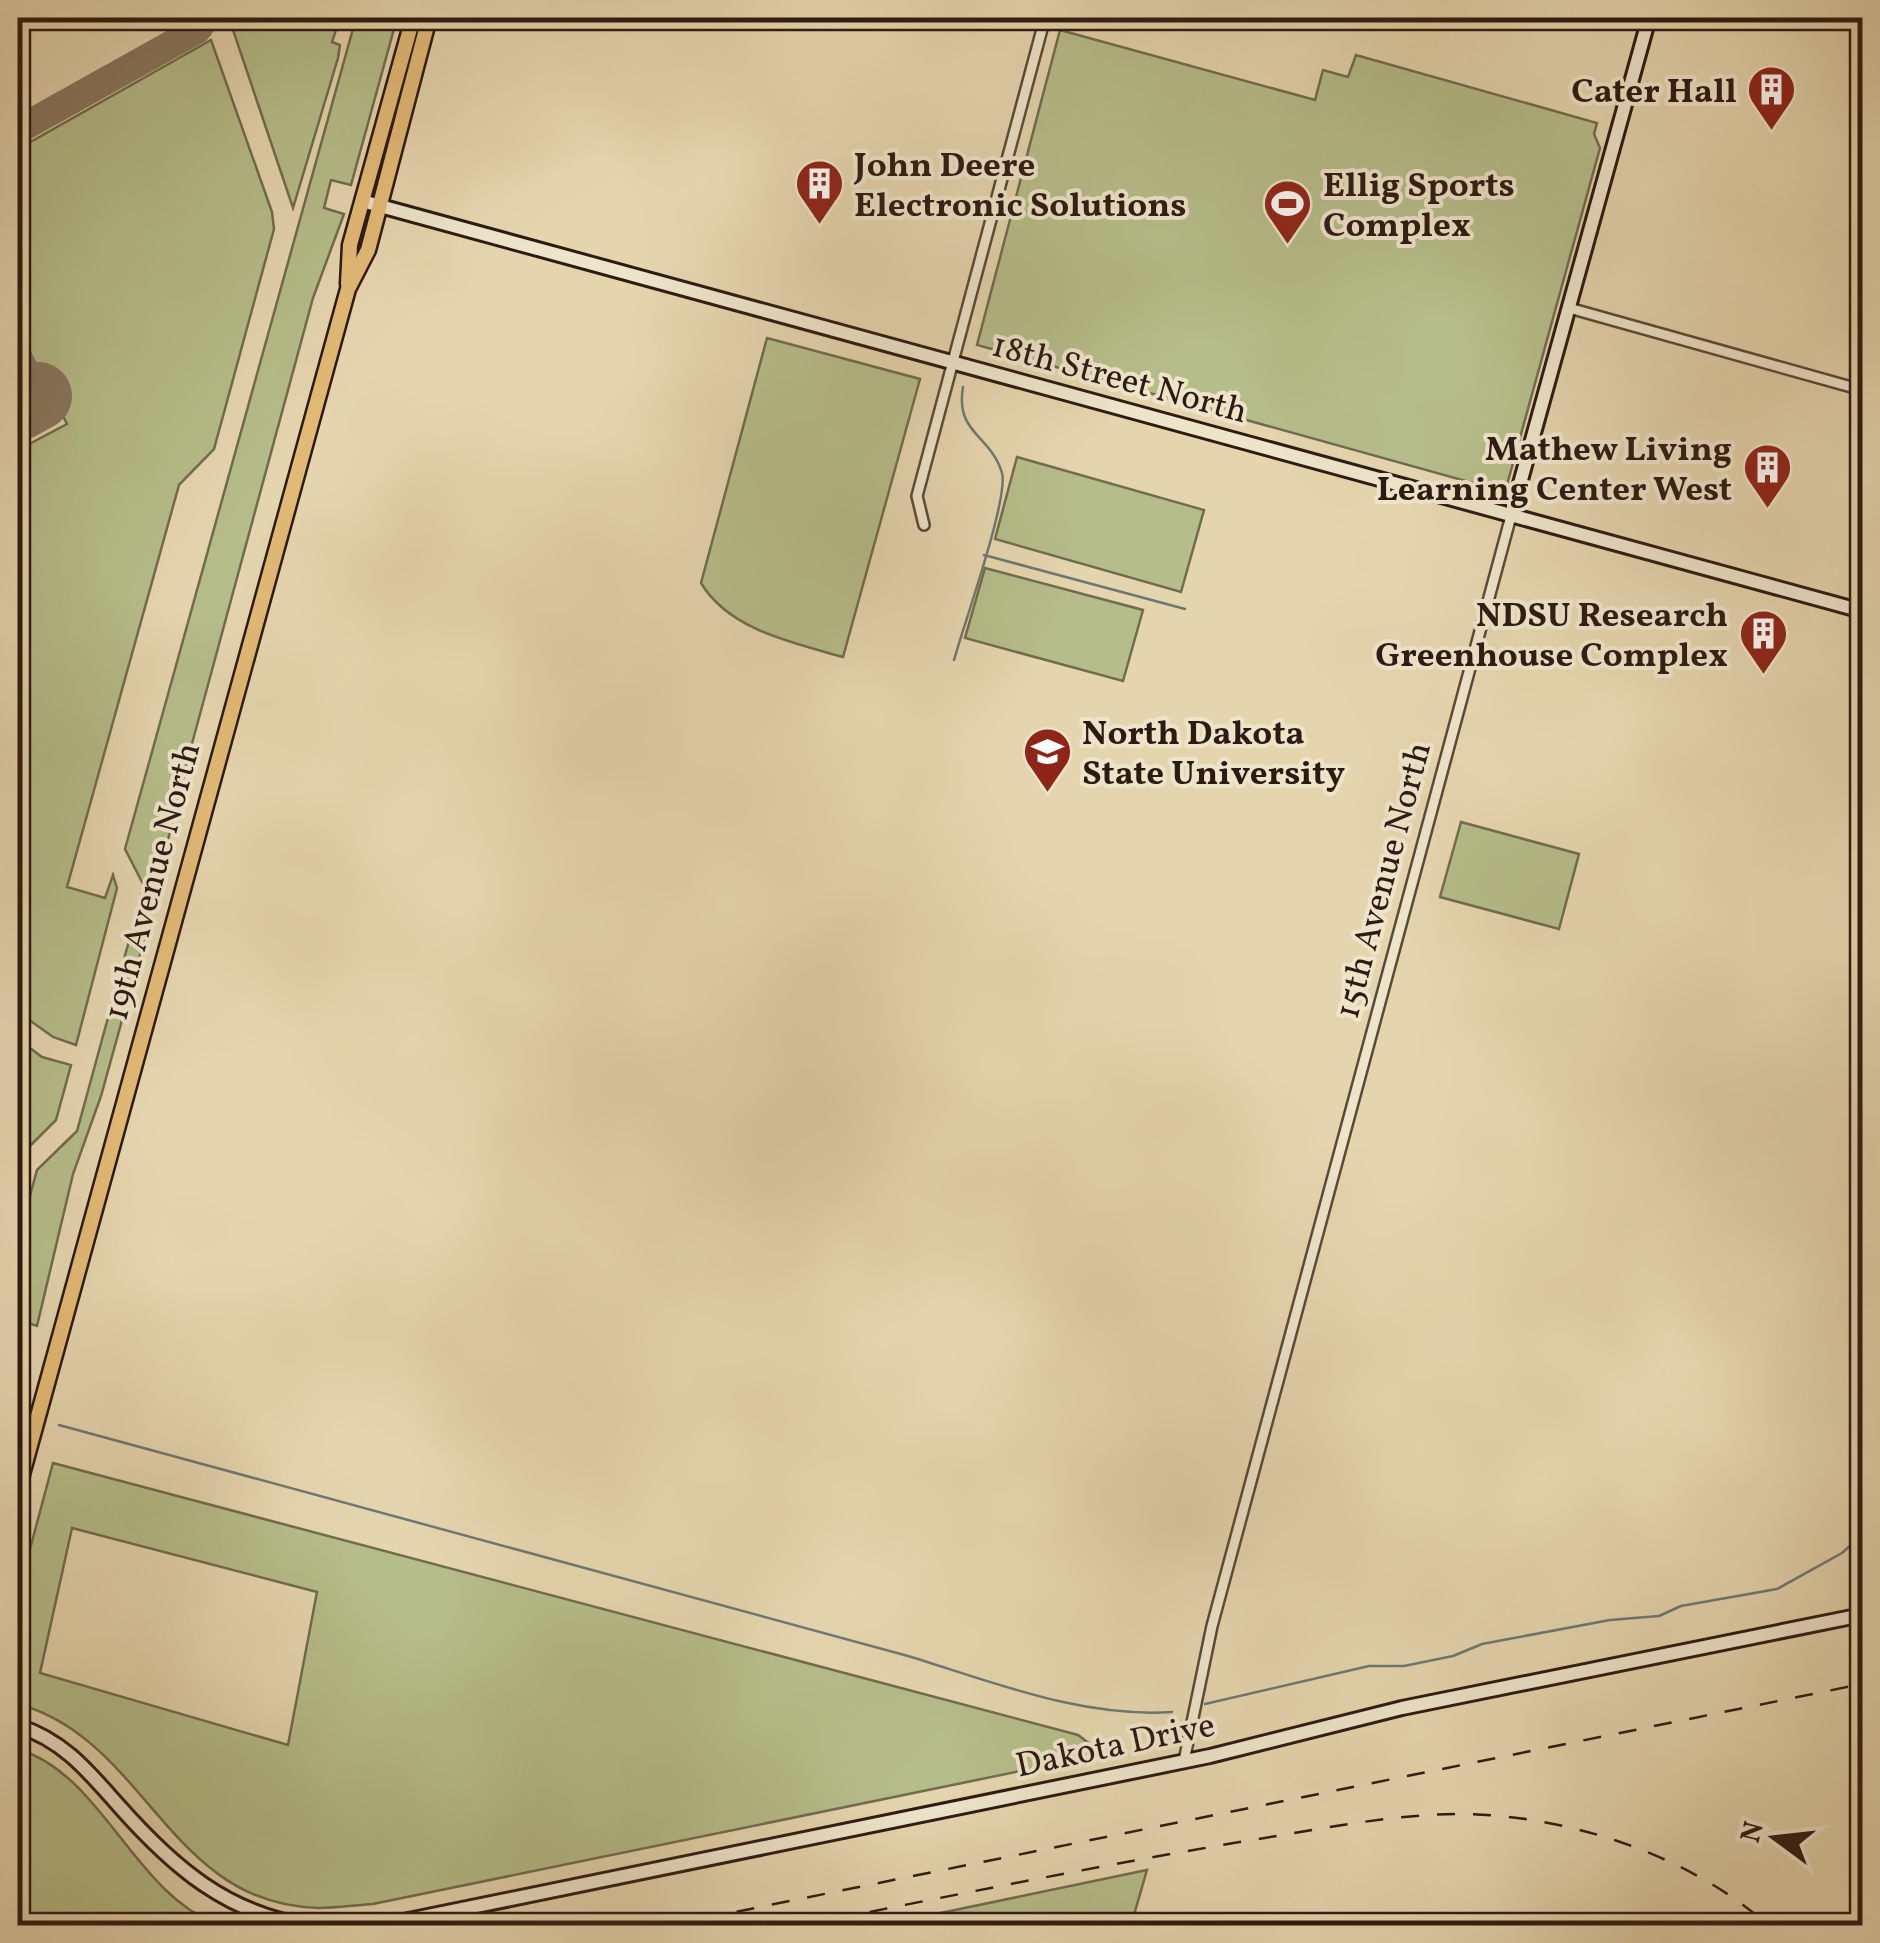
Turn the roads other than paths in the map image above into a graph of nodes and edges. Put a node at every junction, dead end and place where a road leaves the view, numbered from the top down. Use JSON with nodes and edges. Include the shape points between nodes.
{"nodes":[{"id":1,"x":413,"y":18,"type":"edge"},
{"id":2,"x":430,"y":18,"type":"edge"},
{"id":3,"x":1044,"y":18,"type":"edge"},
{"id":4,"x":1649,"y":18,"type":"edge"},
{"id":5,"x":362,"y":201,"type":"junction"},
{"id":6,"x":378,"y":206,"type":"junction"},
{"id":7,"x":348,"y":290,"type":"junction"},
{"id":8,"x":1569,"y":308,"type":"junction"},
{"id":9,"x":952,"y":362,"type":"junction"},
{"id":10,"x":1862,"y":390,"type":"edge"},
{"id":11,"x":1512,"y":516,"type":"junction"},
{"id":12,"x":924,"y":526,"type":"dead end"},
{"id":13,"x":1862,"y":611,"type":"edge"},
{"id":14,"x":18,"y":1489,"type":"edge"},
{"id":15,"x":1862,"y":1615,"type":"edge"},
{"id":16,"x":18,"y":1726,"type":"edge"},
{"id":17,"x":1184,"y":1761,"type":"junction"},
{"id":18,"x":310,"y":1926,"type":"edge"},
{"id":19,"x":379,"y":1926,"type":"edge"}],
"edges":[{"from":1,"to":5,"type":"main road","name":"19th Avenue North"},
{"from":2,"to":6,"type":"main road","name":"19th Avenue North"},
{"from":3,"to":9,"type":"street"},
{"from":4,"to":8,"type":"street","name":"15th Avenue North"},
{"from":5,"to":6,"type":"street","name":"18th Street North"},
{"from":5,"to":7,"type":"main road","name":"19th Avenue North","via":[[350,245]]},
{"from":6,"to":7,"type":"main road","name":"19th Avenue North","via":[[368,250]]},
{"from":6,"to":9,"type":"street","name":"18th Street North"},
{"from":7,"to":14,"type":"main road","name":"19th Avenue North"},
{"from":8,"to":10,"type":"street"},
{"from":8,"to":11,"type":"street","name":"15th Avenue North"},
{"from":9,"to":11,"type":"street","name":"18th Street North"},
{"from":9,"to":12,"type":"street","via":[[917,496]]},
{"from":11,"to":13,"type":"street","name":"18th Street North"},
{"from":11,"to":17,"type":"street","name":"15th Avenue North","via":[[1217,1607]]},
{"from":15,"to":17,"type":"street","name":"Dakota Drive","via":[[1402,1708]]},
{"from":16,"to":18,"type":"street","via":[[81,1761],[181,1871],[242,1909]]},
{"from":17,"to":19,"type":"street","name":"Dakota Drive"}]}
